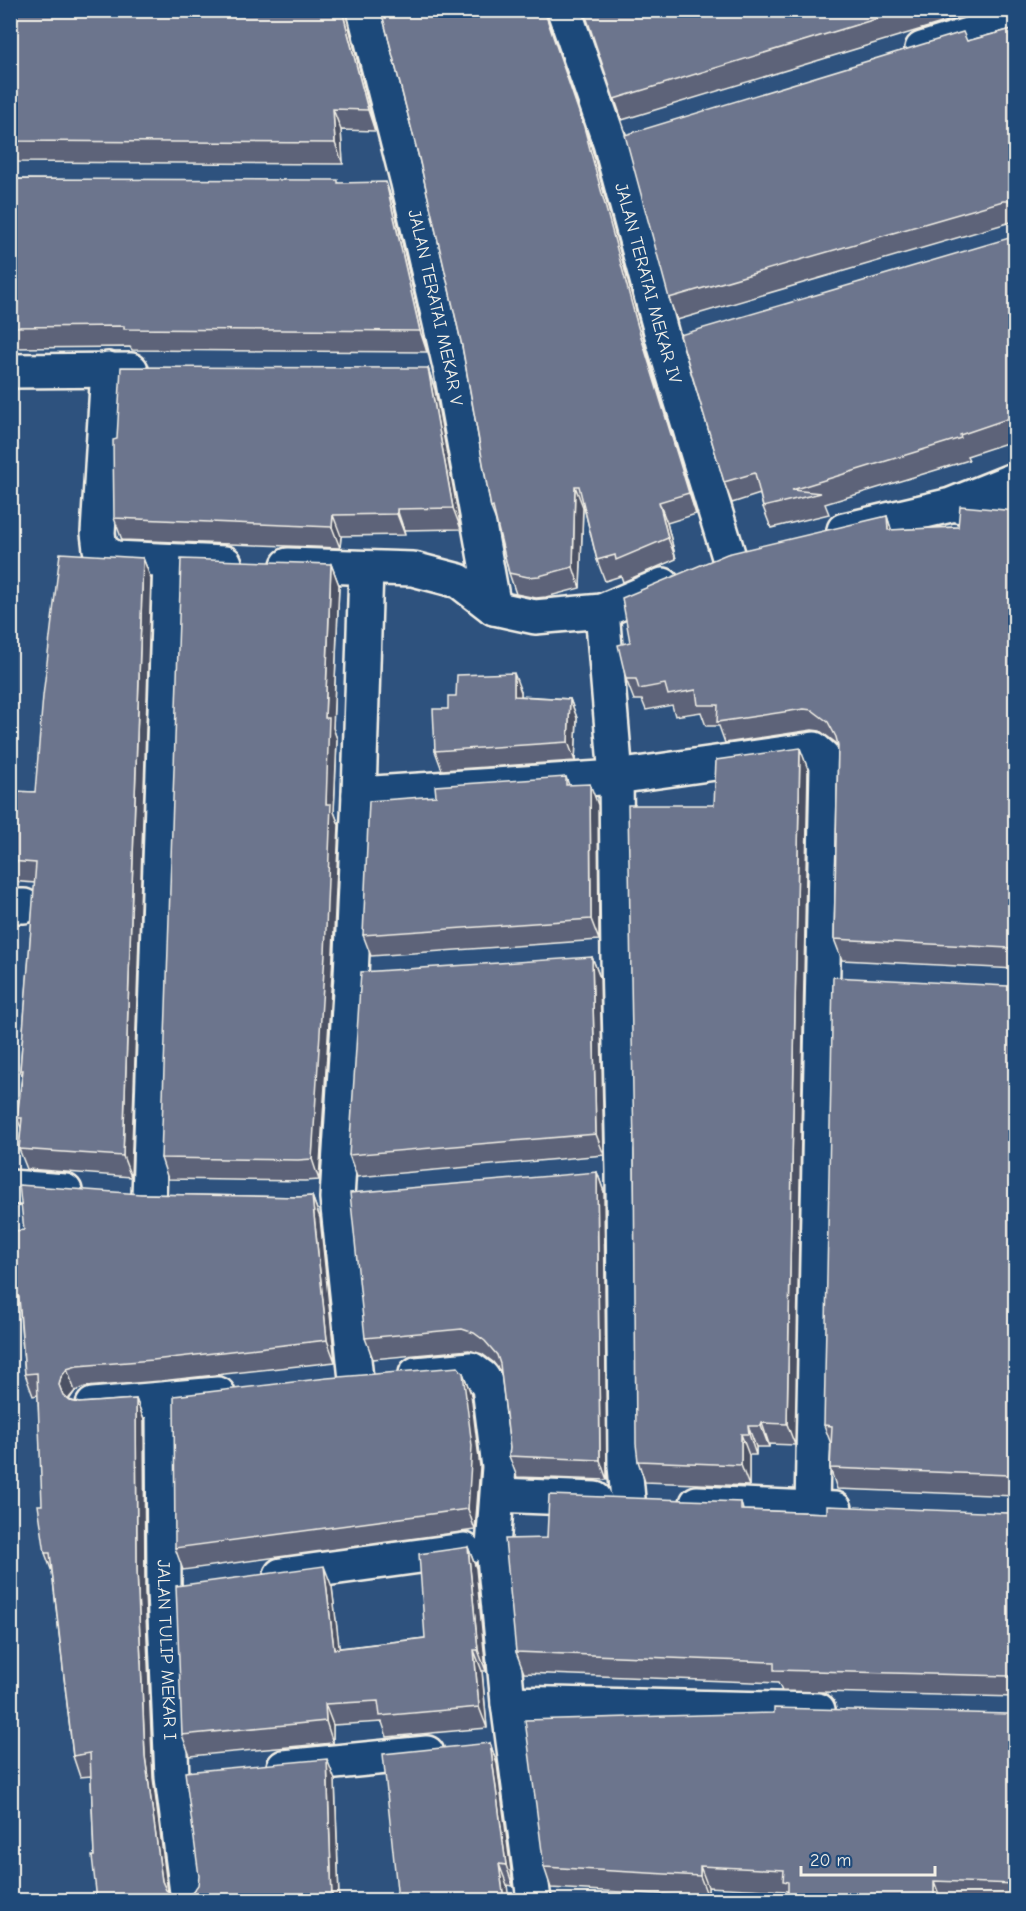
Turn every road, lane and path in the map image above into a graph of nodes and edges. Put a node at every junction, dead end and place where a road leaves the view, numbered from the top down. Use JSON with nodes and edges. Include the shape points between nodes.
{"nodes":[{"id":1,"x":364,"y":10,"type":"edge"},
{"id":2,"x":564,"y":10,"type":"edge"},
{"id":3,"x":1016,"y":20,"type":"edge"},
{"id":4,"x":892,"y":58,"type":"edge"},
{"id":5,"x":373,"y":183,"type":"edge"},
{"id":6,"x":408,"y":183,"type":"junction"},
{"id":7,"x":108,"y":369,"type":"junction"},
{"id":8,"x":156,"y":370,"type":"edge"},
{"id":9,"x":10,"y":371,"type":"edge"},
{"id":10,"x":415,"y":371,"type":"edge"},
{"id":11,"x":451,"y":371,"type":"junction"},
{"id":12,"x":1016,"y":479,"type":"edge"},
{"id":13,"x":951,"y":505,"type":"junction"},
{"id":14,"x":1016,"y":508,"type":"edge"},
{"id":15,"x":811,"y":538,"type":"edge"},
{"id":16,"x":170,"y":561,"type":"junction"},
{"id":17,"x":366,"y":568,"type":"junction"},
{"id":18,"x":494,"y":608,"type":"junction"},
{"id":19,"x":602,"y":611,"type":"junction"},
{"id":20,"x":616,"y":777,"type":"junction"},
{"id":21,"x":359,"y":794,"type":"junction"},
{"id":22,"x":386,"y":974,"type":"edge"},
{"id":23,"x":351,"y":976,"type":"junction"},
{"id":24,"x":822,"y":978,"type":"junction"},
{"id":25,"x":856,"y":980,"type":"edge"},
{"id":26,"x":10,"y":1187,"type":"edge"},
{"id":27,"x":149,"y":1197,"type":"junction"},
{"id":28,"x":183,"y":1198,"type":"edge"},
{"id":29,"x":356,"y":1379,"type":"junction"},
{"id":30,"x":322,"y":1382,"type":"edge"},
{"id":31,"x":243,"y":1391,"type":"edge"},
{"id":32,"x":163,"y":1400,"type":"junction"},
{"id":33,"x":86,"y":1406,"type":"edge"},
{"id":34,"x":498,"y":1495,"type":"junction"},
{"id":35,"x":628,"y":1499,"type":"junction"},
{"id":36,"x":812,"y":1508,"type":"junction"},
{"id":37,"x":860,"y":1510,"type":"edge"},
{"id":38,"x":493,"y":1546,"type":"junction"},
{"id":39,"x":258,"y":1578,"type":"edge"},
{"id":40,"x":199,"y":1586,"type":"edge"},
{"id":41,"x":164,"y":1591,"type":"junction"},
{"id":42,"x":508,"y":1703,"type":"junction"},
{"id":43,"x":848,"y":1711,"type":"edge"},
{"id":44,"x":514,"y":1744,"type":"junction"},
{"id":45,"x":255,"y":1769,"type":"edge"},
{"id":46,"x":188,"y":1900,"type":"edge"},
{"id":47,"x":534,"y":1900,"type":"edge"}],
"edges":[{"from":1,"to":6,"type":"street","name":"JALAN TERATAI MEKAR V"},
{"from":2,"to":19,"type":"street","name":"JALAN TERATAI MEKAR IV","via":[[622,140],[741,555]]},
{"from":3,"to":4,"type":"street"},
{"from":5,"to":6,"type":"street"},
{"from":6,"to":11,"type":"street","name":"JALAN TERATAI MEKAR V"},
{"from":7,"to":8,"type":"street"},
{"from":7,"to":9,"type":"street"},
{"from":7,"to":16,"type":"street","via":[[100,549],[114,558]]},
{"from":10,"to":11,"type":"street"},
{"from":11,"to":18,"type":"street","name":"JALAN TERATAI MEKAR V"},
{"from":12,"to":13,"type":"street"},
{"from":13,"to":14,"type":"street"},
{"from":13,"to":15,"type":"street"},
{"from":16,"to":17,"type":"street"},
{"from":16,"to":27,"type":"street"},
{"from":17,"to":18,"type":"street","via":[[413,569],[459,581]]},
{"from":17,"to":21,"type":"street"},
{"from":18,"to":19,"type":"street","via":[[535,617]]},
{"from":19,"to":20,"type":"street"},
{"from":20,"to":21,"type":"street"},
{"from":20,"to":24,"type":"street","via":[[814,749],[823,757],[827,766]]},
{"from":20,"to":35,"type":"street","via":[[606,958],[611,1173]]},
{"from":21,"to":23,"type":"street"},
{"from":22,"to":23,"type":"street"},
{"from":23,"to":29,"type":"street","via":[[335,1198]]},
{"from":24,"to":25,"type":"street"},
{"from":24,"to":36,"type":"street"},
{"from":26,"to":27,"type":"street"},
{"from":27,"to":28,"type":"street"},
{"from":29,"to":30,"type":"street"},
{"from":29,"to":34,"type":"street","via":[[471,1369],[482,1377],[489,1387],[499,1467]]},
{"from":31,"to":32,"type":"street"},
{"from":32,"to":33,"type":"street"},
{"from":32,"to":41,"type":"street","name":"JALAN TULIP MEKAR I"},
{"from":34,"to":35,"type":"street"},
{"from":34,"to":38,"type":"street"},
{"from":35,"to":36,"type":"street"},
{"from":36,"to":37,"type":"street"},
{"from":38,"to":39,"type":"street"},
{"from":38,"to":42,"type":"street"},
{"from":40,"to":41,"type":"street"},
{"from":41,"to":46,"type":"street","name":"JALAN TULIP MEKAR I","via":[[184,1776]]},
{"from":42,"to":43,"type":"street"},
{"from":42,"to":44,"type":"street"},
{"from":44,"to":45,"type":"street"},
{"from":44,"to":47,"type":"street"}]}
